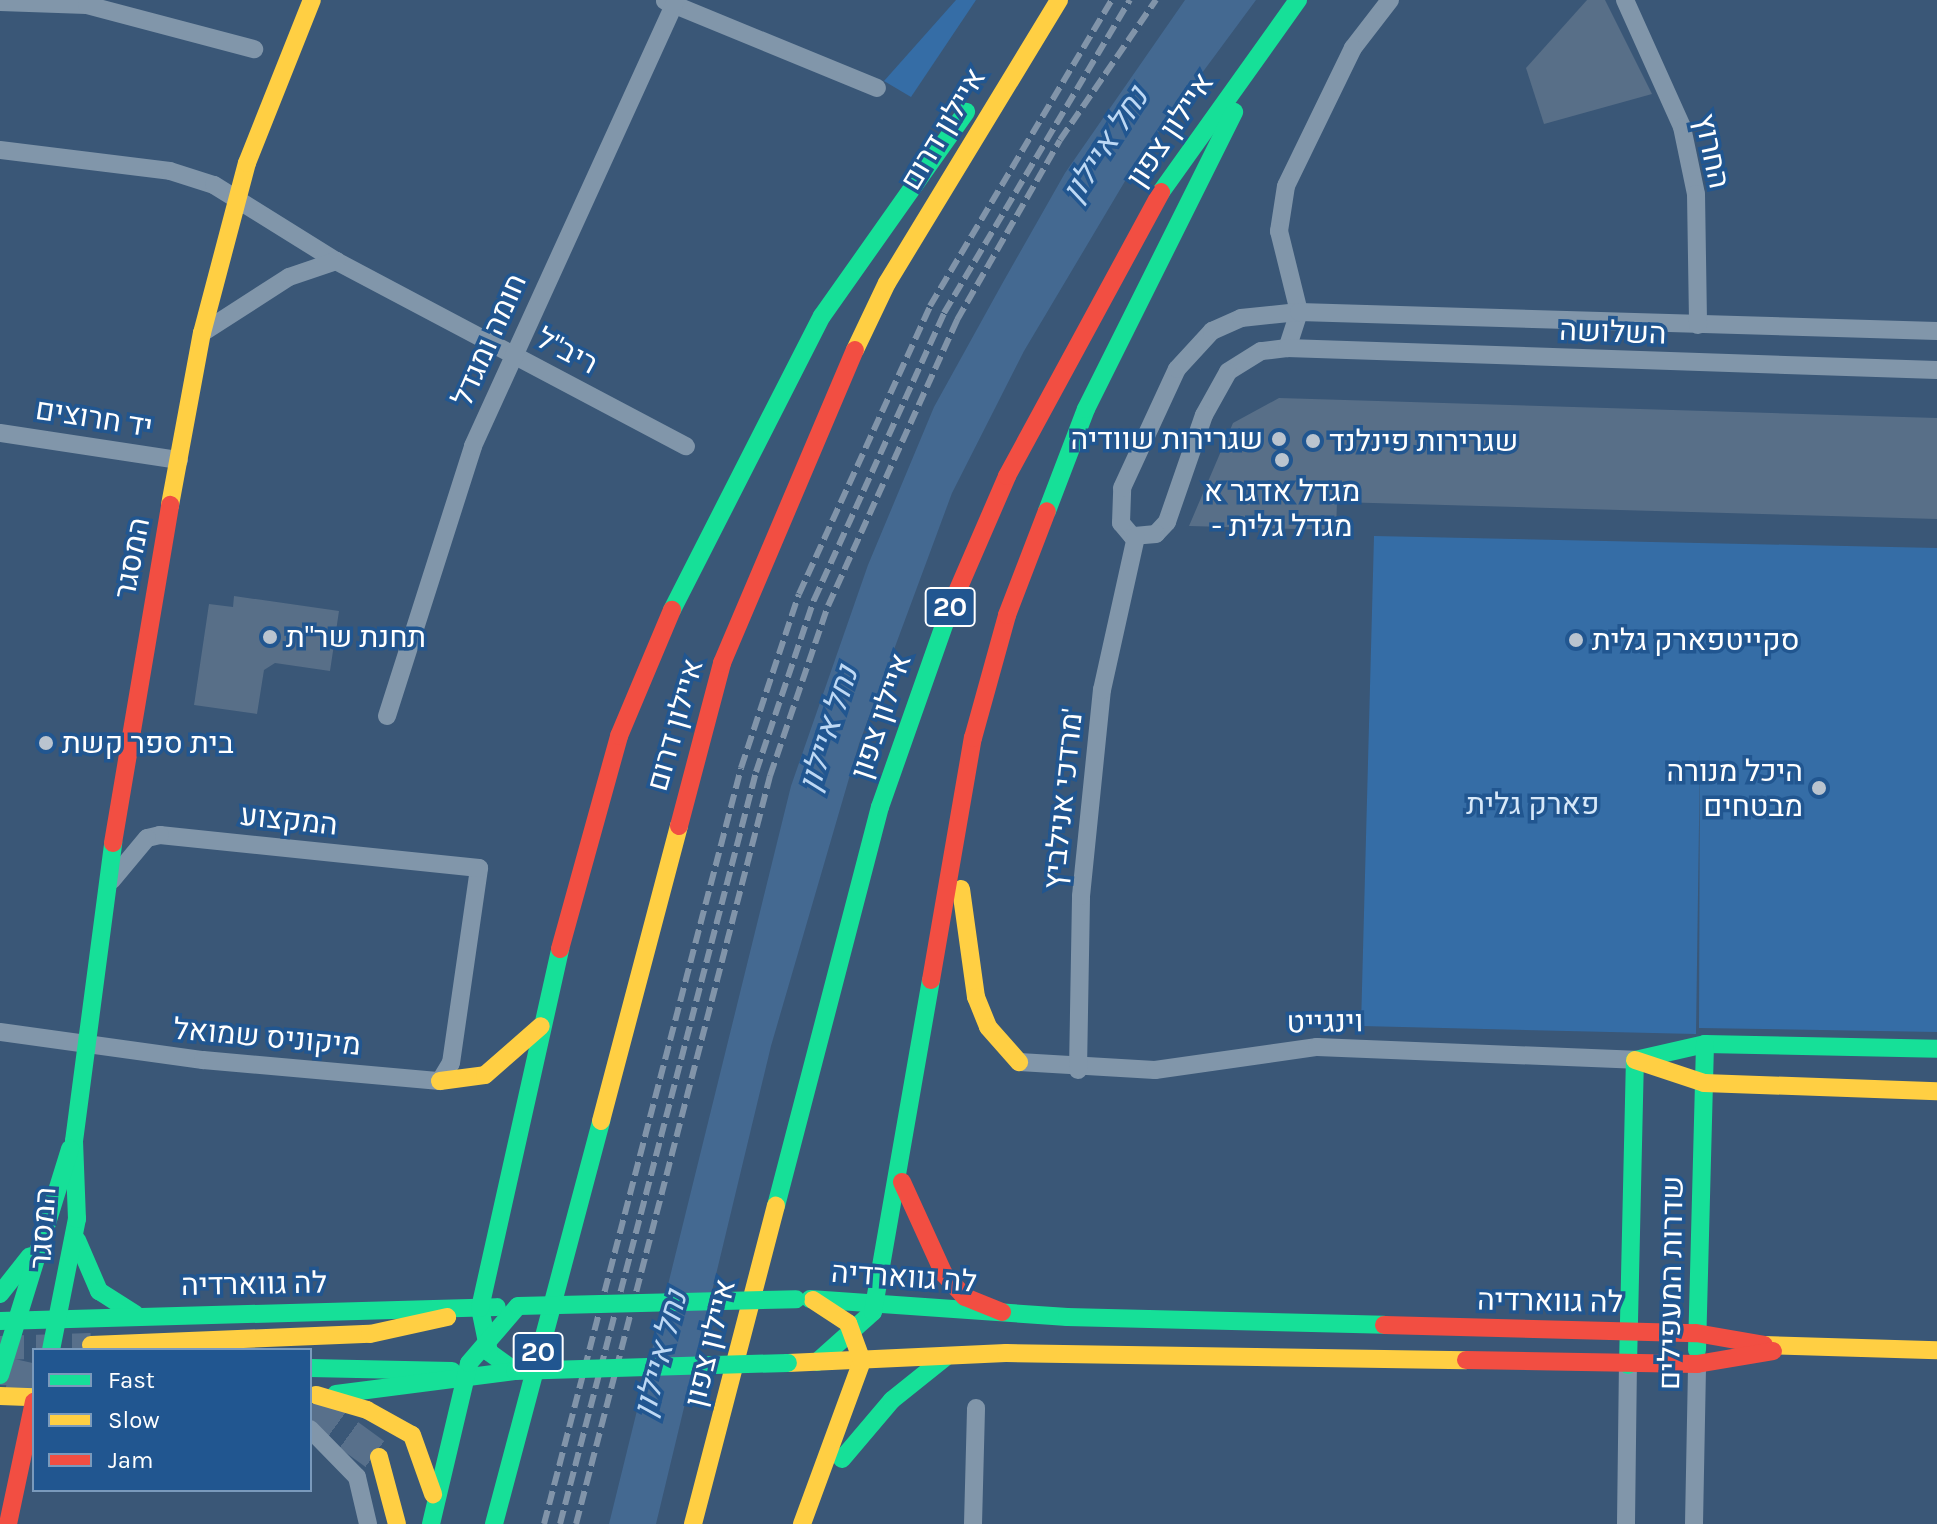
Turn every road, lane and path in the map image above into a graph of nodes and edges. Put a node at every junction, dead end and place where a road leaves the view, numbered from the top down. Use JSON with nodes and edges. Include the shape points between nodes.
{"nodes":[{"id":1,"x":312,"y":0,"type":"edge"},
{"id":2,"x":1057,"y":0,"type":"edge"},
{"id":3,"x":1298,"y":0,"type":"edge"},
{"id":4,"x":1390,"y":0,"type":"edge"},
{"id":5,"x":1625,"y":0,"type":"edge"},
{"id":6,"x":0,"y":2,"type":"edge"},
{"id":7,"x":671,"y":2,"type":"edge"},
{"id":8,"x":1279,"y":24,"type":"junction"},
{"id":9,"x":254,"y":49,"type":"dead end"},
{"id":10,"x":877,"y":88,"type":"dead end"},
{"id":11,"x":0,"y":150,"type":"edge"},
{"id":12,"x":237,"y":198,"type":"junction"},
{"id":13,"x":336,"y":261,"type":"junction"},
{"id":14,"x":1299,"y":312,"type":"junction"},
{"id":15,"x":1698,"y":325,"type":"junction"},
{"id":16,"x":1937,"y":331,"type":"edge"},
{"id":17,"x":202,"y":333,"type":"junction"},
{"id":18,"x":1287,"y":348,"type":"junction"},
{"id":19,"x":511,"y":354,"type":"junction"},
{"id":20,"x":1937,"y":370,"type":"edge"},
{"id":21,"x":0,"y":433,"type":"edge"},
{"id":22,"x":686,"y":446,"type":"dead end"},
{"id":23,"x":179,"y":460,"type":"junction"},
{"id":24,"x":1136,"y":537,"type":"junction"},
{"id":25,"x":387,"y":716,"type":"dead end"},
{"id":26,"x":959,"y":817,"type":"junction"},
{"id":27,"x":112,"y":880,"type":"junction"},
{"id":28,"x":541,"y":1026,"type":"junction"},
{"id":29,"x":0,"y":1032,"type":"edge"},
{"id":30,"x":1705,"y":1044,"type":"junction"},
{"id":31,"x":89,"y":1047,"type":"junction"},
{"id":32,"x":1937,"y":1049,"type":"edge"},
{"id":33,"x":1635,"y":1060,"type":"junction"},
{"id":34,"x":1019,"y":1062,"type":"joint"},
{"id":35,"x":1078,"y":1070,"type":"junction"},
{"id":36,"x":440,"y":1081,"type":"junction"},
{"id":37,"x":1704,"y":1083,"type":"junction"},
{"id":38,"x":1937,"y":1091,"type":"edge"},
{"id":39,"x":74,"y":1141,"type":"junction"},
{"id":40,"x":901,"y":1179,"type":"junction"},
{"id":41,"x":77,"y":1219,"type":"junction"},
{"id":42,"x":40,"y":1240,"type":"junction"},
{"id":43,"x":0,"y":1294,"type":"edge"},
{"id":44,"x":805,"y":1299,"type":"junction"},
{"id":45,"x":875,"y":1301,"type":"junction"},
{"id":46,"x":518,"y":1306,"type":"junction"},
{"id":47,"x":480,"y":1308,"type":"junction"},
{"id":48,"x":1002,"y":1312,"type":"junction"},
{"id":49,"x":141,"y":1315,"type":"junction"},
{"id":50,"x":60,"y":1317,"type":"junction"},
{"id":51,"x":8,"y":1320,"type":"edge"},
{"id":52,"x":1629,"y":1331,"type":"junction"},
{"id":53,"x":1696,"y":1333,"type":"junction"},
{"id":54,"x":856,"y":1334,"type":"junction"},
{"id":55,"x":483,"y":1340,"type":"junction"},
{"id":56,"x":91,"y":1345,"type":"dead end"},
{"id":57,"x":52,"y":1348,"type":"edge"},
{"id":58,"x":1787,"y":1349,"type":"junction"},
{"id":59,"x":1937,"y":1350,"type":"edge"},
{"id":60,"x":4,"y":1353,"type":"edge"},
{"id":61,"x":947,"y":1356,"type":"junction"},
{"id":62,"x":862,"y":1361,"type":"junction"},
{"id":63,"x":817,"y":1362,"type":"junction"},
{"id":64,"x":1697,"y":1364,"type":"junction"},
{"id":65,"x":1628,"y":1365,"type":"junction"},
{"id":66,"x":312,"y":1368,"type":"edge"},
{"id":67,"x":515,"y":1371,"type":"junction"},
{"id":68,"x":466,"y":1372,"type":"junction"},
{"id":69,"x":0,"y":1375,"type":"edge"},
{"id":70,"x":313,"y":1395,"type":"edge"},
{"id":71,"x":0,"y":1396,"type":"edge"},
{"id":72,"x":32,"y":1400,"type":"edge"},
{"id":73,"x":976,"y":1408,"type":"dead end"},
{"id":74,"x":32,"y":1409,"type":"edge"},
{"id":75,"x":312,"y":1431,"type":"edge"},
{"id":76,"x":32,"y":1454,"type":"edge"},
{"id":77,"x":379,"y":1457,"type":"tunnel mouth"},
{"id":78,"x":16,"y":1480,"type":"junction"},
{"id":79,"x":811,"y":1504,"type":"junction"},
{"id":80,"x":431,"y":1523,"type":"edge"},
{"id":81,"x":8,"y":1524,"type":"edge"},
{"id":82,"x":368,"y":1524,"type":"edge"},
{"id":83,"x":397,"y":1524,"type":"edge"},
{"id":84,"x":494,"y":1524,"type":"edge"},
{"id":85,"x":693,"y":1524,"type":"edge"},
{"id":86,"x":802,"y":1524,"type":"edge"},
{"id":87,"x":973,"y":1524,"type":"edge"},
{"id":88,"x":1626,"y":1524,"type":"edge"},
{"id":89,"x":1694,"y":1524,"type":"edge"}],
"edges":[{"from":1,"to":12,"type":"main road","name":"המסגר"},
{"from":2,"to":28,"type":"main road","via":[[867,243],[700,544],[619,736]]},
{"from":2,"to":84,"type":"main road","name":"איילון דרום","number":"20","via":[[887,283],[754,577],[694,755]]},
{"from":3,"to":8,"type":"main road","name":"איילון צפון","number":"20"},
{"from":4,"to":14,"type":"street","via":[[1353,48],[1286,186],[1279,231]]},
{"from":5,"to":15,"type":"street","name":"החרוץ","via":[[1682,127],[1696,194]]},
{"from":6,"to":9,"type":"street","via":[[87,5]]},
{"from":7,"to":10,"type":"street"},
{"from":7,"to":19,"type":"street","name":"חומה ומגדל"},
{"from":8,"to":26,"type":"main road","via":[[1052,486],[987,679]]},
{"from":8,"to":85,"type":"main road","name":"איילון צפון","number":"20","via":[[1178,164],[1102,290],[1007,476],[934,646],[880,807]]},
{"from":11,"to":12,"type":"street","name":"ריב\"ל","via":[[170,171]]},
{"from":12,"to":13,"type":"street","name":"ריב\"ל"},
{"from":12,"to":17,"type":"main road","name":"המסגר"},
{"from":13,"to":17,"type":"street","via":[[289,277]]},
{"from":13,"to":19,"type":"street","name":"ריב\"ל"},
{"from":14,"to":15,"type":"street","name":"השלושה"},
{"from":14,"to":18,"type":"street"},
{"from":14,"to":24,"type":"street","via":[[1225,324],[1186,354],[1122,488],[1121,523]]},
{"from":15,"to":16,"type":"street","name":"השלושה"},
{"from":17,"to":23,"type":"main road","name":"המסגר"},
{"from":18,"to":20,"type":"street","name":"השלושה"},
{"from":18,"to":24,"type":"street","via":[[1261,351],[1228,372],[1204,415],[1167,522]]},
{"from":19,"to":22,"type":"street","name":"ריב\"ל"},
{"from":19,"to":25,"type":"street","name":"חומה ומגדל","via":[[473,446]]},
{"from":21,"to":23,"type":"street","name":"יד חרוצים"},
{"from":23,"to":27,"type":"main road","name":"המסגר","via":[[126,740]]},
{"from":24,"to":35,"type":"street","name":"מרדכי אנילביץ'","via":[[1102,690],[1081,896]]},
{"from":26,"to":34,"type":"main road","via":[[969,976],[988,1027]]},
{"from":26,"to":40,"type":"main road"},
{"from":27,"to":31,"type":"main road","name":"המסגר"},
{"from":27,"to":36,"type":"street","name":"המקצוע","via":[[138,847],[160,835],[479,868],[459,1038]]},
{"from":28,"to":36,"type":"main road","via":[[485,1075]]},
{"from":28,"to":47,"type":"main road"},
{"from":29,"to":31,"type":"street","name":"מיקוניס שמואל"},
{"from":30,"to":32,"type":"main road","name":"וינגייט"},
{"from":30,"to":33,"type":"main road","name":"וינגייט"},
{"from":30,"to":37,"type":"main road","name":"שדרות המעפילים"},
{"from":31,"to":36,"type":"street","name":"מיקוניס שמואל"},
{"from":31,"to":39,"type":"main road","name":"המסגר"},
{"from":33,"to":35,"type":"street","name":"וינגייט","via":[[1317,1047],[1201,1066]]},
{"from":33,"to":37,"type":"main road","name":"וינגייט"},
{"from":33,"to":52,"type":"main road","name":"שדרות המעפילים"},
{"from":34,"to":35,"type":"street","name":"וינגייט"},
{"from":37,"to":38,"type":"main road","name":"וינגייט"},
{"from":37,"to":53,"type":"main road","name":"שדרות המעפילים"},
{"from":39,"to":41,"type":"main road","name":"המסגר"},
{"from":39,"to":42,"type":"main road","name":"המסגר"},
{"from":40,"to":45,"type":"main road"},
{"from":40,"to":48,"type":"main road","via":[[944,1274],[965,1297]]},
{"from":41,"to":49,"type":"main road","via":[[82,1258],[99,1291],[116,1307]]},
{"from":41,"to":50,"type":"main road","name":"המסגר"},
{"from":42,"to":43,"type":"main road"},
{"from":42,"to":51,"type":"main road","name":"המסגר"},
{"from":44,"to":45,"type":"main road","name":"לה גווארדיה"},
{"from":44,"to":46,"type":"main road","name":"לה גווארדיה","bridge":true},
{"from":44,"to":54,"type":"main road"},
{"from":45,"to":48,"type":"main road","name":"לה גווארדיה"},
{"from":45,"to":54,"type":"main road"},
{"from":46,"to":47,"type":"main road","name":"לה גווארדיה"},
{"from":46,"to":55,"type":"main road"},
{"from":47,"to":49,"type":"main road","name":"לה גווארדיה"},
{"from":47,"to":55,"type":"main road"},
{"from":47,"to":56,"type":"main road","via":[[370,1334]]},
{"from":48,"to":52,"type":"main road","name":"לה גווארדיה"},
{"from":49,"to":50,"type":"main road","name":"לה גווארדיה"},
{"from":50,"to":51,"type":"main road","name":"לה גווארדיה"},
{"from":50,"to":57,"type":"main road","name":"המסגר"},
{"from":50,"to":60,"type":"main road"},
{"from":51,"to":60,"type":"main road","name":"המסגר"},
{"from":52,"to":53,"type":"main road","name":"לה גווארדיה"},
{"from":52,"to":65,"type":"main road","name":"שדרות המעפילים"},
{"from":53,"to":58,"type":"main road","name":"לה גווארדיה"},
{"from":53,"to":64,"type":"main road","name":"שדרות המעפילים"},
{"from":54,"to":62,"type":"main road"},
{"from":54,"to":63,"type":"main road"},
{"from":55,"to":67,"type":"main road"},
{"from":55,"to":68,"type":"main road"},
{"from":58,"to":59,"type":"main road","name":"לה גווארדיה"},
{"from":58,"to":64,"type":"main road","name":"לה גווארדיה"},
{"from":60,"to":69,"type":"main road","name":"המסגר"},
{"from":61,"to":62,"type":"main road","name":"לה גווארדיה"},
{"from":61,"to":65,"type":"main road","name":"לה גווארדיה"},
{"from":61,"to":79,"type":"main road","via":[[892,1400]]},
{"from":62,"to":63,"type":"main road","name":"לה גווארדיה"},
{"from":62,"to":79,"type":"main road"},
{"from":63,"to":67,"type":"main road","name":"לה גווארדיה","bridge":true},
{"from":64,"to":65,"type":"main road","name":"לה גווארדיה"},
{"from":64,"to":89,"type":"street","name":"שדרות המעפילים"},
{"from":65,"to":88,"type":"street","name":"שדרות המעפילים"},
{"from":66,"to":68,"type":"main road"},
{"from":67,"to":68,"type":"main road","name":"לה גווארדיה"},
{"from":68,"to":70,"type":"main road","name":"לה גווארדיה","via":[[405,1389]]},
{"from":68,"to":80,"type":"main road"},
{"from":70,"to":80,"type":"main road","via":[[367,1410],[412,1435],[431,1477]]},
{"from":71,"to":72,"type":"main road"},
{"from":73,"to":87,"type":"street"},
{"from":74,"to":78,"type":"main road"},
{"from":75,"to":82,"type":"street","via":[[357,1477]]},
{"from":76,"to":78,"type":"main road"},
{"from":77,"to":83,"type":"main road"},
{"from":78,"to":81,"type":"main road"},
{"from":79,"to":86,"type":"main road"}]}
